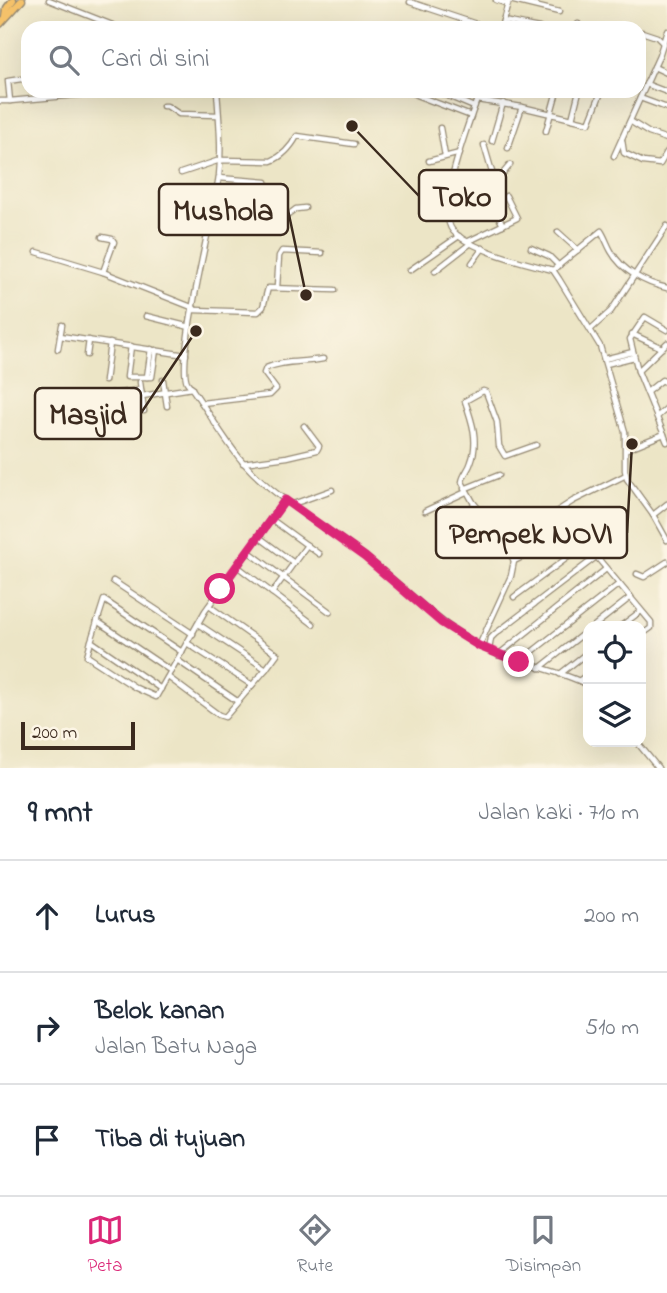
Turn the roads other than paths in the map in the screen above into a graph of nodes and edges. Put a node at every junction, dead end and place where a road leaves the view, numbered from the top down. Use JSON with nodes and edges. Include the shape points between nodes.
{"nodes":[{"id":1,"x":13,"y":0,"type":"edge"},
{"id":2,"x":22,"y":0,"type":"edge"},
{"id":3,"x":49,"y":0,"type":"edge"},
{"id":4,"x":496,"y":0,"type":"edge"},
{"id":5,"x":509,"y":1,"type":"edge"},
{"id":6,"x":410,"y":2,"type":"dead end"},
{"id":7,"x":8,"y":12,"type":"junction"},
{"id":8,"x":559,"y":12,"type":"dead end"},
{"id":9,"x":102,"y":21,"type":"edge"},
{"id":10,"x":467,"y":21,"type":"edge"},
{"id":11,"x":503,"y":21,"type":"edge"},
{"id":12,"x":0,"y":24,"type":"edge"},
{"id":13,"x":667,"y":31,"type":"edge"},
{"id":14,"x":646,"y":33,"type":"edge"},
{"id":15,"x":663,"y":43,"type":"junction"},
{"id":16,"x":654,"y":67,"type":"junction"},
{"id":17,"x":667,"y":73,"type":"edge"},
{"id":18,"x":21,"y":79,"type":"edge"},
{"id":19,"x":646,"y":85,"type":"joint"},
{"id":20,"x":667,"y":92,"type":"edge"},
{"id":21,"x":31,"y":98,"type":"edge"},
{"id":22,"x":217,"y":98,"type":"edge"},
{"id":23,"x":424,"y":98,"type":"edge"},
{"id":24,"x":453,"y":98,"type":"edge"},
{"id":25,"x":555,"y":98,"type":"edge"},
{"id":26,"x":577,"y":98,"type":"edge"},
{"id":27,"x":599,"y":98,"type":"edge"},
{"id":28,"x":640,"y":98,"type":"joint"},
{"id":29,"x":477,"y":100,"type":"joint"},
{"id":30,"x":0,"y":101,"type":"edge"},
{"id":31,"x":10,"y":101,"type":"junction"},
{"id":32,"x":503,"y":103,"type":"junction"},
{"id":33,"x":163,"y":106,"type":"dead end"},
{"id":34,"x":474,"y":107,"type":"junction"},
{"id":35,"x":522,"y":107,"type":"junction"},
{"id":36,"x":667,"y":108,"type":"edge"},
{"id":37,"x":551,"y":114,"type":"junction"},
{"id":38,"x":218,"y":115,"type":"junction"},
{"id":39,"x":471,"y":116,"type":"junction"},
{"id":40,"x":572,"y":118,"type":"junction"},
{"id":41,"x":630,"y":121,"type":"junction"},
{"id":42,"x":440,"y":128,"type":"dead end"},
{"id":43,"x":546,"y":131,"type":"dead end"},
{"id":44,"x":667,"y":139,"type":"edge"},
{"id":45,"x":622,"y":140,"type":"junction"},
{"id":46,"x":492,"y":141,"type":"dead end"},
{"id":47,"x":354,"y":144,"type":"dead end"},
{"id":48,"x":484,"y":145,"type":"dead end"},
{"id":49,"x":508,"y":148,"type":"dead end"},
{"id":50,"x":667,"y":152,"type":"edge"},
{"id":51,"x":460,"y":153,"type":"junction"},
{"id":52,"x":445,"y":156,"type":"junction"},
{"id":53,"x":614,"y":156,"type":"dead end"},
{"id":54,"x":220,"y":160,"type":"junction"},
{"id":55,"x":429,"y":161,"type":"dead end"},
{"id":56,"x":510,"y":165,"type":"dead end"},
{"id":57,"x":181,"y":173,"type":"dead end"},
{"id":58,"x":219,"y":178,"type":"junction"},
{"id":59,"x":494,"y":179,"type":"junction"},
{"id":60,"x":266,"y":182,"type":"dead end"},
{"id":61,"x":506,"y":196,"type":"dead end"},
{"id":62,"x":447,"y":198,"type":"junction"},
{"id":63,"x":493,"y":206,"type":"dead end"},
{"id":64,"x":214,"y":207,"type":"junction"},
{"id":65,"x":305,"y":208,"type":"dead end"},
{"id":66,"x":503,"y":225,"type":"junction"},
{"id":67,"x":667,"y":226,"type":"edge"},
{"id":68,"x":558,"y":232,"type":"dead end"},
{"id":69,"x":459,"y":236,"type":"junction"},
{"id":70,"x":102,"y":237,"type":"dead end"},
{"id":71,"x":470,"y":242,"type":"junction"},
{"id":72,"x":483,"y":248,"type":"junction"},
{"id":73,"x":531,"y":248,"type":"dead end"},
{"id":74,"x":578,"y":250,"type":"junction"},
{"id":75,"x":37,"y":251,"type":"dead end"},
{"id":76,"x":322,"y":253,"type":"dead end"},
{"id":77,"x":472,"y":263,"type":"dead end"},
{"id":78,"x":559,"y":266,"type":"junction"},
{"id":79,"x":410,"y":270,"type":"dead end"},
{"id":80,"x":553,"y":270,"type":"junction"},
{"id":81,"x":435,"y":271,"type":"dead end"},
{"id":82,"x":103,"y":272,"type":"junction"},
{"id":83,"x":636,"y":276,"type":"junction"},
{"id":84,"x":277,"y":287,"type":"junction"},
{"id":85,"x":667,"y":288,"type":"edge"},
{"id":86,"x":335,"y":290,"type":"dead end"},
{"id":87,"x":194,"y":309,"type":"junction"},
{"id":88,"x":146,"y":316,"type":"dead end"},
{"id":89,"x":62,"y":325,"type":"dead end"},
{"id":90,"x":190,"y":327,"type":"junction"},
{"id":91,"x":591,"y":329,"type":"junction"},
{"id":92,"x":667,"y":330,"type":"edge"},
{"id":93,"x":632,"y":334,"type":"junction"},
{"id":94,"x":60,"y":336,"type":"junction"},
{"id":95,"x":89,"y":340,"type":"junction"},
{"id":96,"x":110,"y":343,"type":"junction"},
{"id":97,"x":667,"y":343,"type":"edge"},
{"id":98,"x":131,"y":346,"type":"junction"},
{"id":99,"x":662,"y":348,"type":"junction"},
{"id":100,"x":58,"y":349,"type":"dead end"},
{"id":101,"x":154,"y":350,"type":"junction"},
{"id":102,"x":633,"y":354,"type":"junction"},
{"id":103,"x":87,"y":355,"type":"dead end"},
{"id":104,"x":186,"y":355,"type":"junction"},
{"id":105,"x":323,"y":359,"type":"dead end"},
{"id":106,"x":605,"y":362,"type":"junction"},
{"id":107,"x":639,"y":371,"type":"junction"},
{"id":108,"x":163,"y":380,"type":"dead end"},
{"id":109,"x":104,"y":381,"type":"dead end"},
{"id":110,"x":140,"y":382,"type":"dead end"},
{"id":111,"x":667,"y":383,"type":"edge"},
{"id":112,"x":192,"y":388,"type":"junction"},
{"id":113,"x":647,"y":392,"type":"junction"},
{"id":114,"x":112,"y":393,"type":"junction"},
{"id":115,"x":141,"y":393,"type":"junction"},
{"id":116,"x":165,"y":393,"type":"junction"},
{"id":117,"x":202,"y":403,"type":"junction"},
{"id":118,"x":167,"y":406,"type":"dead end"},
{"id":119,"x":667,"y":408,"type":"edge"},
{"id":120,"x":114,"y":411,"type":"junction"},
{"id":121,"x":658,"y":416,"type":"junction"},
{"id":122,"x":664,"y":425,"type":"edge"},
{"id":123,"x":303,"y":426,"type":"dead end"},
{"id":124,"x":664,"y":434,"type":"junction"},
{"id":125,"x":667,"y":442,"type":"edge"},
{"id":126,"x":536,"y":445,"type":"dead end"},
{"id":127,"x":627,"y":449,"type":"junction"},
{"id":128,"x":243,"y":463,"type":"junction"},
{"id":129,"x":499,"y":475,"type":"dead end"},
{"id":130,"x":626,"y":475,"type":"junction"},
{"id":131,"x":332,"y":490,"type":"dead end"},
{"id":132,"x":465,"y":490,"type":"junction"},
{"id":133,"x":285,"y":500,"type":"junction"},
{"id":134,"x":667,"y":504,"type":"edge"},
{"id":135,"x":292,"y":505,"type":"junction"},
{"id":136,"x":425,"y":512,"type":"dead end"},
{"id":137,"x":653,"y":515,"type":"junction"},
{"id":138,"x":271,"y":519,"type":"junction"},
{"id":139,"x":585,"y":526,"type":"dead end"},
{"id":140,"x":522,"y":534,"type":"dead end"},
{"id":141,"x":259,"y":537,"type":"junction"},
{"id":142,"x":667,"y":540,"type":"edge"},
{"id":143,"x":307,"y":545,"type":"junction"},
{"id":144,"x":248,"y":551,"type":"junction"},
{"id":145,"x":319,"y":554,"type":"dead end"},
{"id":146,"x":596,"y":556,"type":"junction"},
{"id":147,"x":514,"y":561,"type":"junction"},
{"id":148,"x":667,"y":562,"type":"edge"},
{"id":149,"x":294,"y":563,"type":"junction"},
{"id":150,"x":237,"y":566,"type":"junction"},
{"id":151,"x":606,"y":569,"type":"junction"},
{"id":152,"x":637,"y":574,"type":"dead end"},
{"id":153,"x":284,"y":578,"type":"junction"},
{"id":154,"x":113,"y":581,"type":"dead end"},
{"id":155,"x":619,"y":584,"type":"junction"},
{"id":156,"x":272,"y":593,"type":"junction"},
{"id":157,"x":514,"y":597,"type":"dead end"},
{"id":158,"x":631,"y":597,"type":"junction"},
{"id":159,"x":209,"y":606,"type":"junction"},
{"id":160,"x":642,"y":611,"type":"junction"},
{"id":161,"x":330,"y":612,"type":"dead end"},
{"id":162,"x":97,"y":621,"type":"junction"},
{"id":163,"x":600,"y":621,"type":"edge"},
{"id":164,"x":628,"y":621,"type":"edge"},
{"id":165,"x":198,"y":624,"type":"junction"},
{"id":166,"x":313,"y":624,"type":"dead end"},
{"id":167,"x":646,"y":630,"type":"edge"},
{"id":168,"x":192,"y":634,"type":"junction"},
{"id":169,"x":583,"y":634,"type":"edge"},
{"id":170,"x":91,"y":640,"type":"junction"},
{"id":171,"x":187,"y":643,"type":"junction"},
{"id":172,"x":479,"y":646,"type":"junction"},
{"id":173,"x":489,"y":650,"type":"junction"},
{"id":174,"x":182,"y":652,"type":"junction"},
{"id":175,"x":498,"y":654,"type":"junction"},
{"id":176,"x":583,"y":656,"type":"edge"},
{"id":177,"x":177,"y":660,"type":"junction"},
{"id":178,"x":519,"y":662,"type":"junction"},
{"id":179,"x":540,"y":668,"type":"junction"},
{"id":180,"x":266,"y":669,"type":"junction"},
{"id":181,"x":171,"y":671,"type":"junction"},
{"id":182,"x":560,"y":674,"type":"junction"},
{"id":183,"x":168,"y":677,"type":"junction"},
{"id":184,"x":583,"y":678,"type":"edge"},
{"id":185,"x":580,"y":680,"type":"junction"},
{"id":186,"x":586,"y":684,"type":"edge"},
{"id":187,"x":252,"y":685,"type":"junction"},
{"id":188,"x":161,"y":689,"type":"junction"},
{"id":189,"x":237,"y":701,"type":"junction"},
{"id":190,"x":641,"y":747,"type":"edge"},
{"id":191,"x":658,"y":768,"type":"edge"}],
"edges":[{"from":1,"to":7,"type":"highway"},
{"from":2,"to":7,"type":"highway"},
{"from":3,"to":9,"type":"street"},
{"from":4,"to":5,"type":"street"},
{"from":5,"to":8,"type":"street"},
{"from":5,"to":11,"type":"street"},
{"from":6,"to":10,"type":"street"},
{"from":7,"to":12,"type":"highway"},
{"from":13,"to":15,"type":"street"},
{"from":14,"to":15,"type":"street"},
{"from":15,"to":16,"type":"street"},
{"from":16,"to":17,"type":"street"},
{"from":16,"to":19,"type":"street"},
{"from":18,"to":31,"type":"street","via":[[8,81]]},
{"from":19,"to":20,"type":"street"},
{"from":21,"to":31,"type":"street"},
{"from":22,"to":38,"type":"street"},
{"from":23,"to":39,"type":"street"},
{"from":24,"to":34,"type":"street"},
{"from":25,"to":37,"type":"street"},
{"from":26,"to":40,"type":"street"},
{"from":27,"to":40,"type":"street","via":[[591,122]]},
{"from":28,"to":36,"type":"street"},
{"from":28,"to":41,"type":"street"},
{"from":29,"to":32,"type":"street"},
{"from":29,"to":34,"type":"street"},
{"from":30,"to":31,"type":"street"},
{"from":32,"to":35,"type":"street"},
{"from":32,"to":46,"type":"street"},
{"from":33,"to":38,"type":"street","via":[[179,114]]},
{"from":34,"to":39,"type":"street"},
{"from":35,"to":37,"type":"street"},
{"from":35,"to":49,"type":"street"},
{"from":37,"to":40,"type":"street"},
{"from":37,"to":43,"type":"street"},
{"from":38,"to":54,"type":"street"},
{"from":39,"to":51,"type":"street"},
{"from":41,"to":44,"type":"street"},
{"from":41,"to":45,"type":"street"},
{"from":42,"to":52,"type":"street"},
{"from":45,"to":50,"type":"street","via":[[624,153],[643,162],[660,164]]},
{"from":45,"to":53,"type":"street"},
{"from":47,"to":54,"type":"street","via":[[297,136],[292,147],[271,162]]},
{"from":48,"to":59,"type":"street"},
{"from":51,"to":52,"type":"street"},
{"from":51,"to":62,"type":"street"},
{"from":52,"to":55,"type":"street"},
{"from":54,"to":57,"type":"street"},
{"from":54,"to":58,"type":"street"},
{"from":56,"to":59,"type":"street"},
{"from":58,"to":60,"type":"street"},
{"from":58,"to":64,"type":"street"},
{"from":59,"to":62,"type":"street"},
{"from":61,"to":66,"type":"street","via":[[518,217]]},
{"from":62,"to":69,"type":"street","via":[[448,223]]},
{"from":63,"to":66,"type":"street"},
{"from":64,"to":65,"type":"street","via":[[283,219]]},
{"from":64,"to":87,"type":"street"},
{"from":66,"to":71,"type":"street"},
{"from":67,"to":83,"type":"street"},
{"from":68,"to":74,"type":"street"},
{"from":69,"to":71,"type":"street"},
{"from":69,"to":79,"type":"street"},
{"from":70,"to":82,"type":"street","via":[[114,242]]},
{"from":71,"to":72,"type":"street"},
{"from":71,"to":81,"type":"street"},
{"from":72,"to":77,"type":"street"},
{"from":72,"to":80,"type":"street"},
{"from":73,"to":78,"type":"street"},
{"from":74,"to":78,"type":"street"},
{"from":74,"to":83,"type":"street","via":[[601,230],[614,256]]},
{"from":75,"to":82,"type":"street"},
{"from":76,"to":84,"type":"street","via":[[282,251]]},
{"from":78,"to":80,"type":"street"},
{"from":80,"to":91,"type":"street"},
{"from":82,"to":87,"type":"street"},
{"from":83,"to":85,"type":"street"},
{"from":83,"to":91,"type":"street","via":[[611,311]]},
{"from":84,"to":86,"type":"street"},
{"from":84,"to":87,"type":"street","via":[[267,289],[258,312]]},
{"from":87,"to":90,"type":"street"},
{"from":88,"to":90,"type":"street"},
{"from":89,"to":94,"type":"street"},
{"from":90,"to":104,"type":"street"},
{"from":91,"to":106,"type":"street"},
{"from":92,"to":93,"type":"street","via":[[645,317]]},
{"from":93,"to":99,"type":"street"},
{"from":93,"to":102,"type":"street"},
{"from":94,"to":95,"type":"street"},
{"from":94,"to":100,"type":"street"},
{"from":95,"to":96,"type":"street"},
{"from":95,"to":103,"type":"street"},
{"from":96,"to":98,"type":"street"},
{"from":96,"to":109,"type":"street"},
{"from":97,"to":99,"type":"street"},
{"from":98,"to":101,"type":"street"},
{"from":98,"to":101,"type":"street","via":[[126,377],[152,376]]},
{"from":99,"to":107,"type":"street"},
{"from":101,"to":104,"type":"street"},
{"from":102,"to":106,"type":"street"},
{"from":102,"to":107,"type":"street"},
{"from":104,"to":112,"type":"street","via":[[184,374]]},
{"from":105,"to":117,"type":"street","via":[[266,368],[264,373],[275,389],[270,396]]},
{"from":106,"to":127,"type":"street"},
{"from":107,"to":113,"type":"street"},
{"from":108,"to":116,"type":"street"},
{"from":110,"to":115,"type":"street"},
{"from":111,"to":113,"type":"street","via":[[662,380]]},
{"from":112,"to":116,"type":"street"},
{"from":112,"to":117,"type":"street"},
{"from":113,"to":121,"type":"street"},
{"from":114,"to":115,"type":"street"},
{"from":114,"to":120,"type":"street"},
{"from":114,"to":120,"type":"street","via":[[59,401],[69,420]]},
{"from":115,"to":116,"type":"street"},
{"from":115,"to":120,"type":"street","via":[[144,409]]},
{"from":116,"to":118,"type":"street"},
{"from":117,"to":128,"type":"street"},
{"from":119,"to":121,"type":"street"},
{"from":121,"to":122,"type":"street"},
{"from":122,"to":124,"type":"street"},
{"from":123,"to":128,"type":"street","via":[[314,437],[317,450]]},
{"from":124,"to":125,"type":"street"},
{"from":124,"to":127,"type":"street"},
{"from":126,"to":132,"type":"street","via":[[505,458],[487,393],[465,402],[474,430],[472,461],[462,480]]},
{"from":127,"to":130,"type":"street"},
{"from":128,"to":133,"type":"street"},
{"from":129,"to":132,"type":"street"},
{"from":130,"to":137,"type":"street"},
{"from":130,"to":140,"type":"street","via":[[573,501]]},
{"from":131,"to":135,"type":"street"},
{"from":132,"to":136,"type":"street"},
{"from":132,"to":147,"type":"street"},
{"from":133,"to":135,"type":"street"},
{"from":133,"to":138,"type":"street"},
{"from":134,"to":137,"type":"street"},
{"from":135,"to":172,"type":"street","via":[[365,557],[442,623]]},
{"from":137,"to":142,"type":"street"},
{"from":138,"to":141,"type":"street"},
{"from":138,"to":143,"type":"street"},
{"from":139,"to":147,"type":"street"},
{"from":141,"to":144,"type":"street"},
{"from":141,"to":149,"type":"street"},
{"from":143,"to":145,"type":"street"},
{"from":143,"to":149,"type":"street"},
{"from":144,"to":150,"type":"street"},
{"from":144,"to":153,"type":"street"},
{"from":146,"to":151,"type":"street"},
{"from":146,"to":157,"type":"street","via":[[583,544]]},
{"from":146,"to":173,"type":"street","via":[[495,634]]},
{"from":147,"to":172,"type":"street"},
{"from":148,"to":152,"type":"street","via":[[643,578]]},
{"from":149,"to":153,"type":"street"},
{"from":150,"to":156,"type":"street"},
{"from":150,"to":159,"type":"street"},
{"from":151,"to":155,"type":"street"},
{"from":151,"to":175,"type":"street"},
{"from":153,"to":156,"type":"street"},
{"from":153,"to":161,"type":"street"},
{"from":154,"to":168,"type":"street"},
{"from":155,"to":158,"type":"street"},
{"from":155,"to":178,"type":"street"},
{"from":156,"to":166,"type":"street"},
{"from":158,"to":160,"type":"street"},
{"from":158,"to":163,"type":"street"},
{"from":159,"to":165,"type":"street"},
{"from":159,"to":180,"type":"street","via":[[277,654]]},
{"from":160,"to":164,"type":"street"},
{"from":160,"to":167,"type":"street","via":[[652,625]]},
{"from":162,"to":170,"type":"street"},
{"from":162,"to":174,"type":"street","via":[[104,600]]},
{"from":162,"to":181,"type":"street"},
{"from":165,"to":168,"type":"street"},
{"from":165,"to":180,"type":"street"},
{"from":168,"to":171,"type":"street"},
{"from":169,"to":179,"type":"street"},
{"from":170,"to":188,"type":"street"},
{"from":170,"to":188,"type":"street","via":[[86,656],[150,696],[156,697]]},
{"from":171,"to":174,"type":"street"},
{"from":171,"to":187,"type":"street"},
{"from":172,"to":173,"type":"street"},
{"from":173,"to":175,"type":"street"},
{"from":174,"to":177,"type":"street"},
{"from":175,"to":178,"type":"street"},
{"from":176,"to":182,"type":"street"},
{"from":177,"to":181,"type":"street"},
{"from":177,"to":189,"type":"street"},
{"from":178,"to":179,"type":"street"},
{"from":179,"to":182,"type":"street"},
{"from":180,"to":187,"type":"street"},
{"from":181,"to":183,"type":"street"},
{"from":182,"to":185,"type":"street"},
{"from":183,"to":188,"type":"street"},
{"from":183,"to":189,"type":"street","via":[[219,715],[225,717]]},
{"from":184,"to":185,"type":"street"},
{"from":185,"to":186,"type":"street"},
{"from":187,"to":189,"type":"street"},
{"from":190,"to":191,"type":"street"}]}
